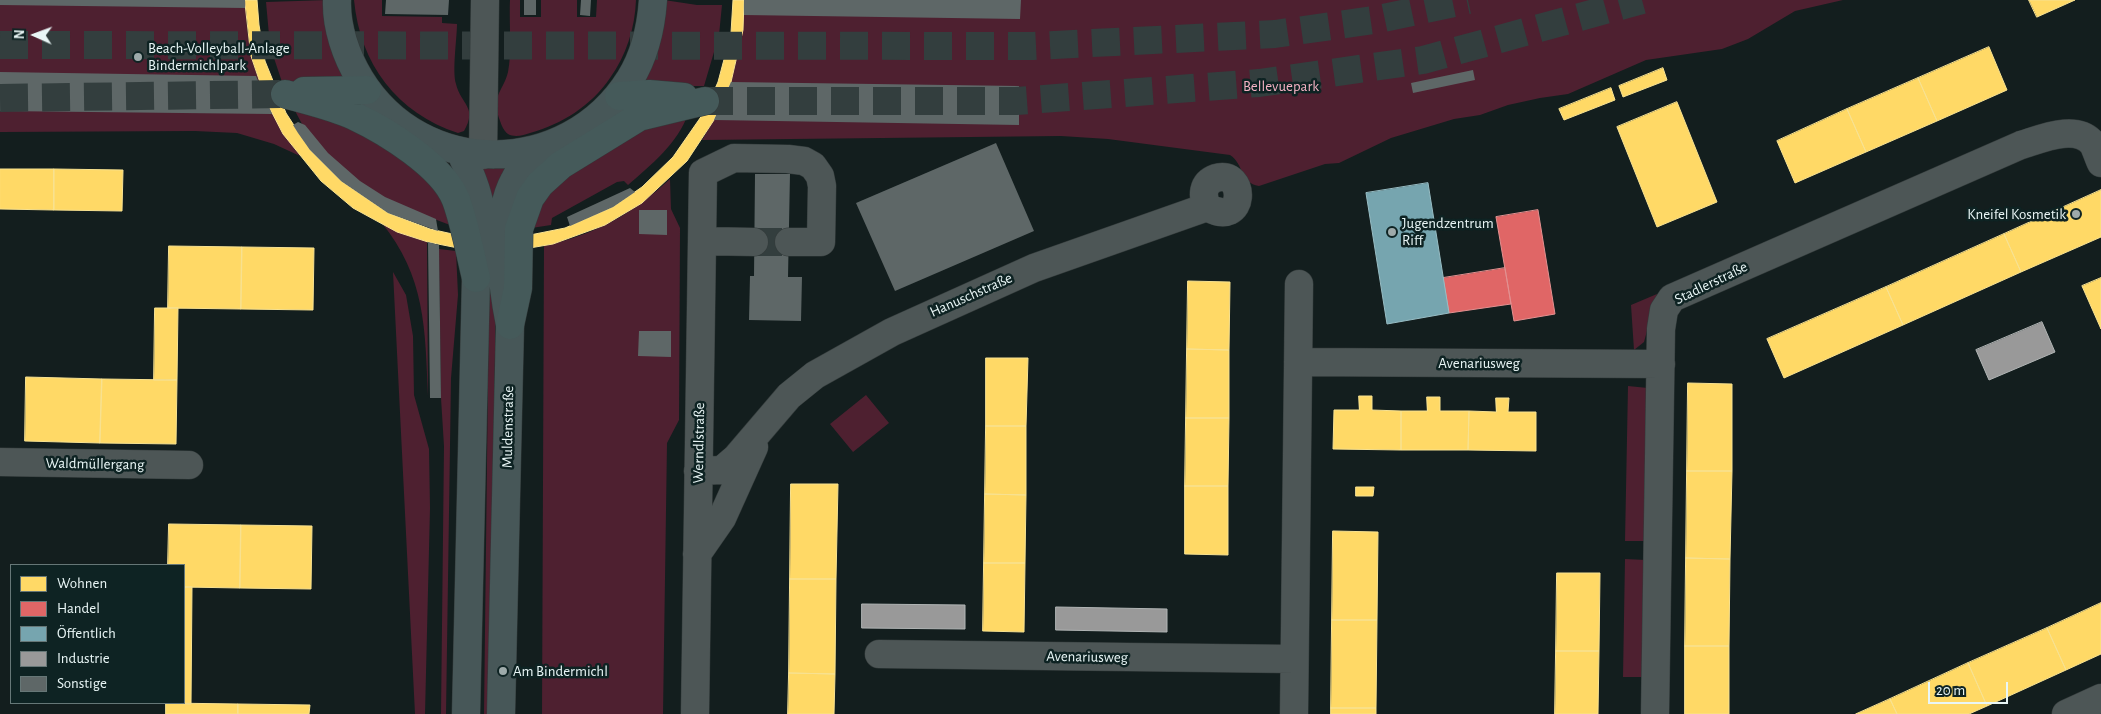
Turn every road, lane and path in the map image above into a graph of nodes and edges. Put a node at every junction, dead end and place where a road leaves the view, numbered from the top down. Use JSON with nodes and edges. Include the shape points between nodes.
{"nodes":[{"id":1,"x":337,"y":0,"type":"edge"},
{"id":2,"x":485,"y":0,"type":"edge"},
{"id":3,"x":653,"y":0,"type":"edge"},
{"id":4,"x":367,"y":90,"type":"junction"},
{"id":5,"x":619,"y":96,"type":"junction"},
{"id":6,"x":536,"y":150,"type":"junction"},
{"id":7,"x":471,"y":153,"type":"junction"},
{"id":8,"x":2101,"y":163,"type":"edge"},
{"id":9,"x":1208,"y":207,"type":"dead end"},
{"id":10,"x":702,"y":241,"type":"junction"},
{"id":11,"x":754,"y":242,"type":"tunnel mouth"},
{"id":12,"x":789,"y":242,"type":"tunnel mouth"},
{"id":13,"x":476,"y":278,"type":"junction"},
{"id":14,"x":1299,"y":284,"type":"dead end"},
{"id":15,"x":510,"y":325,"type":"junction"},
{"id":16,"x":1298,"y":362,"type":"junction"},
{"id":17,"x":1661,"y":364,"type":"junction"},
{"id":18,"x":761,"y":430,"type":"junction"},
{"id":19,"x":0,"y":462,"type":"edge"},
{"id":20,"x":189,"y":465,"type":"dead end"},
{"id":21,"x":698,"y":471,"type":"junction"},
{"id":22,"x":696,"y":554,"type":"junction"},
{"id":23,"x":879,"y":654,"type":"dead end"},
{"id":24,"x":1294,"y":659,"type":"junction"},
{"id":25,"x":2101,"y":698,"type":"edge"},
{"id":26,"x":466,"y":714,"type":"edge"},
{"id":27,"x":501,"y":714,"type":"edge"},
{"id":28,"x":695,"y":714,"type":"edge"},
{"id":29,"x":1294,"y":714,"type":"edge"},
{"id":30,"x":1655,"y":714,"type":"edge"},
{"id":31,"x":2066,"y":714,"type":"edge"}],
"edges":[{"from":1,"to":4,"type":"main road","via":[[339,27],[346,50]]},
{"from":2,"to":7,"type":"street"},
{"from":3,"to":5,"type":"main road","via":[[652,20],[640,60]]},
{"from":4,"to":7,"type":"main road","via":[[399,123],[418,135]]},
{"from":4,"to":13,"type":"highway","via":[[312,90],[285,94],[355,116],[439,173],[456,200]]},
{"from":5,"to":6,"type":"main road","via":[[582,129]]},
{"from":5,"to":15,"type":"highway","via":[[667,94],[705,101],[639,117],[562,165],[540,184],[530,198],[519,229],[518,288]]},
{"from":6,"to":7,"type":"main road","via":[[511,154]]},
{"from":6,"to":15,"type":"main road","name":"Muldenstraße","via":[[514,181],[505,211],[503,289]]},
{"from":7,"to":13,"type":"main road","via":[[482,234]]},
{"from":8,"to":17,"type":"street","name":"Stadlerstraße","via":[[2092,144],[2080,134],[2062,134],[2021,145],[1672,298],[1664,310]]},
{"from":9,"to":18,"type":"street","name":"Hanuschstraße","via":[[1034,268],[892,332],[815,375],[789,396]]},
{"from":10,"to":11,"type":"street"},
{"from":10,"to":12,"type":"street","name":"Werndlstraße","via":[[703,173],[734,158],[804,161],[813,166],[820,176],[821,242]]},
{"from":10,"to":21,"type":"street","name":"Werndlstraße"},
{"from":13,"to":26,"type":"main road"},
{"from":14,"to":16,"type":"street"},
{"from":15,"to":27,"type":"main road","name":"Muldenstraße"},
{"from":16,"to":17,"type":"street","name":"Avenariusweg"},
{"from":16,"to":24,"type":"street"},
{"from":17,"to":30,"type":"street","name":"Stadlerstraße"},
{"from":18,"to":21,"type":"street","name":"Hanuschstraße","via":[[722,470]]},
{"from":18,"to":22,"type":"street","name":"Hanuschstraße","via":[[722,518]]},
{"from":19,"to":20,"type":"street","name":"Waldmüllergang"},
{"from":21,"to":22,"type":"street","name":"Werndlstraße"},
{"from":22,"to":28,"type":"street","name":"Werndlstraße"},
{"from":23,"to":24,"type":"street","name":"Avenariusweg"},
{"from":24,"to":29,"type":"street"},
{"from":25,"to":31,"type":"street"}]}
